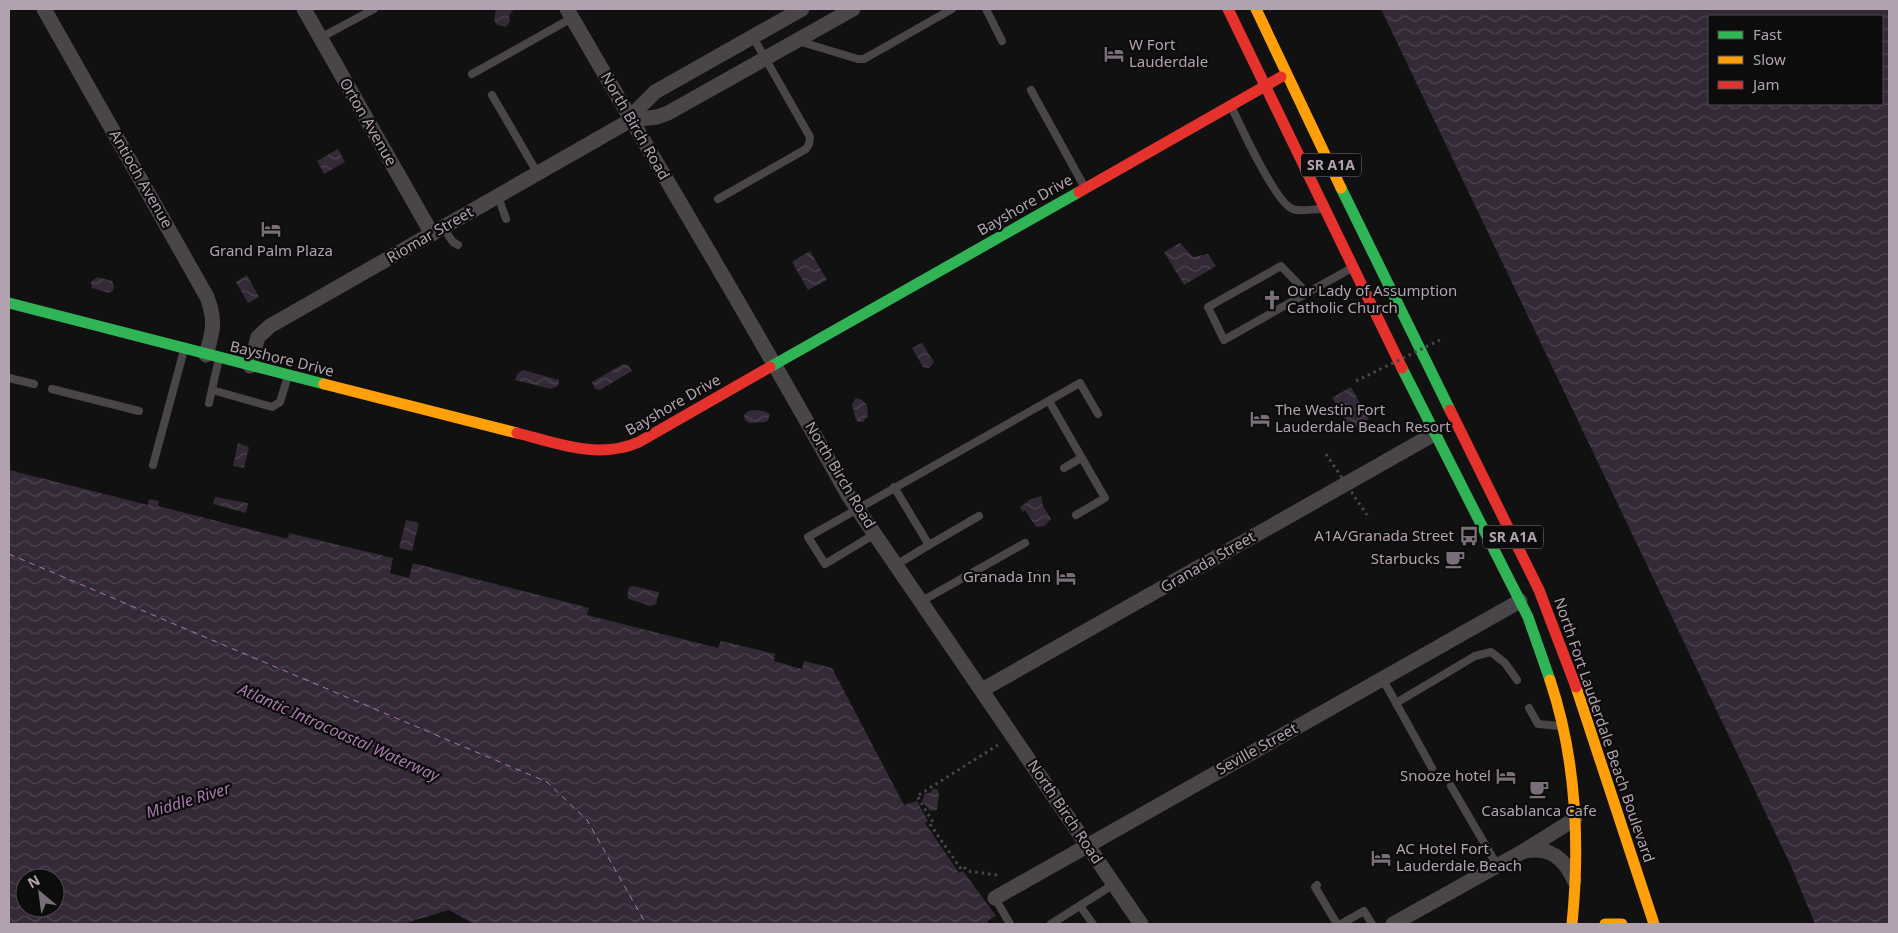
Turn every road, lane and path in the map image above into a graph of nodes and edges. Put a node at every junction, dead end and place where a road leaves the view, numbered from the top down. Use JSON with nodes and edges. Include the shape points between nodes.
{"nodes":[{"id":1,"x":44,"y":9,"type":"edge"},
{"id":2,"x":304,"y":9,"type":"edge"},
{"id":3,"x":374,"y":9,"type":"edge"},
{"id":4,"x":802,"y":9,"type":"edge"},
{"id":5,"x":853,"y":9,"type":"edge"},
{"id":6,"x":952,"y":9,"type":"edge"},
{"id":7,"x":986,"y":9,"type":"edge"},
{"id":8,"x":1228,"y":9,"type":"edge"},
{"id":9,"x":1256,"y":9,"type":"edge"},
{"id":10,"x":570,"y":14,"type":"edge"},
{"id":11,"x":753,"y":37,"type":"junction"},
{"id":12,"x":320,"y":38,"type":"junction"},
{"id":13,"x":797,"y":40,"type":"junction"},
{"id":14,"x":1002,"y":41,"type":"dead end"},
{"id":15,"x":765,"y":58,"type":"junction"},
{"id":16,"x":472,"y":74,"type":"dead end"},
{"id":17,"x":1288,"y":74,"type":"junction"},
{"id":18,"x":1265,"y":85,"type":"junction"},
{"id":19,"x":1031,"y":90,"type":"dead end"},
{"id":20,"x":492,"y":96,"type":"dead end"},
{"id":21,"x":1230,"y":104,"type":"junction"},
{"id":22,"x":631,"y":120,"type":"junction"},
{"id":23,"x":538,"y":174,"type":"junction"},
{"id":24,"x":1085,"y":188,"type":"junction"},
{"id":25,"x":498,"y":196,"type":"junction"},
{"id":26,"x":718,"y":199,"type":"dead end"},
{"id":27,"x":1325,"y":209,"type":"junction"},
{"id":28,"x":506,"y":219,"type":"dead end"},
{"id":29,"x":438,"y":231,"type":"junction"},
{"id":30,"x":458,"y":245,"type":"dead end"},
{"id":31,"x":1363,"y":262,"type":"junction"},
{"id":32,"x":1307,"y":293,"type":"junction"},
{"id":33,"x":9,"y":303,"type":"edge"},
{"id":34,"x":1440,"y":340,"type":"dead end"},
{"id":35,"x":184,"y":348,"type":"junction"},
{"id":36,"x":212,"y":356,"type":"junction"},
{"id":37,"x":774,"y":364,"type":"junction"},
{"id":38,"x":250,"y":366,"type":"junction"},
{"id":39,"x":288,"y":376,"type":"junction"},
{"id":40,"x":9,"y":378,"type":"edge"},
{"id":41,"x":1356,"y":381,"type":"dead end"},
{"id":42,"x":34,"y":384,"type":"dead end"},
{"id":43,"x":52,"y":389,"type":"dead end"},
{"id":44,"x":212,"y":390,"type":"junction"},
{"id":45,"x":1048,"y":401,"type":"junction"},
{"id":46,"x":209,"y":403,"type":"dead end"},
{"id":47,"x":138,"y":411,"type":"dead end"},
{"id":48,"x":1098,"y":414,"type":"dead end"},
{"id":49,"x":1434,"y":434,"type":"junction"},
{"id":50,"x":1326,"y":454,"type":"dead end"},
{"id":51,"x":1082,"y":458,"type":"junction"},
{"id":52,"x":153,"y":465,"type":"dead end"},
{"id":53,"x":1064,"y":468,"type":"dead end"},
{"id":54,"x":894,"y":487,"type":"junction"},
{"id":55,"x":857,"y":508,"type":"junction"},
{"id":56,"x":1076,"y":514,"type":"dead end"},
{"id":57,"x":1367,"y":515,"type":"dead end"},
{"id":58,"x":979,"y":516,"type":"dead end"},
{"id":59,"x":875,"y":534,"type":"junction"},
{"id":60,"x":1025,"y":543,"type":"dead end"},
{"id":61,"x":929,"y":545,"type":"junction"},
{"id":62,"x":896,"y":565,"type":"junction"},
{"id":63,"x":1520,"y":600,"type":"junction"},
{"id":64,"x":922,"y":601,"type":"junction"},
{"id":65,"x":1382,"y":678,"type":"junction"},
{"id":66,"x":1517,"y":680,"type":"dead end"},
{"id":67,"x":982,"y":690,"type":"junction"},
{"id":68,"x":1396,"y":703,"type":"junction"},
{"id":69,"x":1529,"y":708,"type":"dead end"},
{"id":70,"x":1562,"y":726,"type":"junction"},
{"id":71,"x":998,"y":745,"type":"dead end"},
{"id":72,"x":1432,"y":768,"type":"dead end"},
{"id":73,"x":1451,"y":786,"type":"dead end"},
{"id":74,"x":1575,"y":819,"type":"junction"},
{"id":75,"x":1087,"y":845,"type":"junction"},
{"id":76,"x":1522,"y":852,"type":"junction"},
{"id":77,"x":1497,"y":865,"type":"junction"},
{"id":78,"x":997,"y":875,"type":"dead end"},
{"id":79,"x":1114,"y":884,"type":"junction"},
{"id":80,"x":1576,"y":884,"type":"junction"},
{"id":81,"x":1317,"y":885,"type":"dead end"},
{"id":82,"x":995,"y":898,"type":"joint"},
{"id":83,"x":1359,"y":903,"type":"dead end"},
{"id":84,"x":1080,"y":906,"type":"junction"},
{"id":85,"x":1364,"y":911,"type":"junction"},
{"id":86,"x":1010,"y":924,"type":"edge"},
{"id":87,"x":1052,"y":924,"type":"edge"},
{"id":88,"x":1092,"y":924,"type":"edge"},
{"id":89,"x":1141,"y":924,"type":"edge"},
{"id":90,"x":1337,"y":924,"type":"edge"},
{"id":91,"x":1341,"y":924,"type":"edge"},
{"id":92,"x":1372,"y":924,"type":"edge"},
{"id":93,"x":1393,"y":924,"type":"edge"},
{"id":94,"x":1572,"y":924,"type":"edge"},
{"id":95,"x":1604,"y":924,"type":"edge"},
{"id":96,"x":1622,"y":924,"type":"edge"},
{"id":97,"x":1654,"y":924,"type":"edge"}],
"edges":[{"from":1,"to":36,"type":"street","name":"Antioch Avenue","via":[[205,292],[214,319]]},
{"from":2,"to":12,"type":"street","name":"Orton Avenue"},
{"from":3,"to":12,"type":"lane"},
{"from":4,"to":11,"type":"street","name":"Riomar Street"},
{"from":5,"to":13,"type":"street","name":"Riomar Street"},
{"from":6,"to":13,"type":"lane","via":[[864,59]]},
{"from":7,"to":14,"type":"lane"},
{"from":8,"to":18,"type":"main road","name":"North Fort Lauderdale Beach Boulevard","number":"SR A1A"},
{"from":9,"to":17,"type":"main road","name":"North Fort Lauderdale Beach Boulevard","number":"SR A1A"},
{"from":10,"to":16,"type":"lane"},
{"from":10,"to":22,"type":"street","name":"North Birch Road"},
{"from":11,"to":15,"type":"lane"},
{"from":11,"to":22,"type":"street","name":"Riomar Street","via":[[656,92]]},
{"from":12,"to":29,"type":"street","name":"Orton Avenue"},
{"from":13,"to":15,"type":"street","name":"Riomar Street"},
{"from":15,"to":22,"type":"street","name":"Riomar Street","via":[[668,113]]},
{"from":15,"to":26,"type":"lane","via":[[810,138],[809,144],[806,149]]},
{"from":17,"to":18,"type":"main road","name":"Bayshore Drive"},
{"from":17,"to":31,"type":"main road","name":"North Fort Lauderdale Beach Boulevard","number":"SR A1A"},
{"from":18,"to":21,"type":"main road","name":"Bayshore Drive"},
{"from":18,"to":27,"type":"main road","name":"North Fort Lauderdale Beach Boulevard","number":"SR A1A"},
{"from":19,"to":24,"type":"lane"},
{"from":20,"to":23,"type":"lane"},
{"from":21,"to":24,"type":"main road","name":"Bayshore Drive"},
{"from":21,"to":27,"type":"lane","via":[[1286,205],[1294,210]]},
{"from":22,"to":23,"type":"street","name":"Riomar Street"},
{"from":22,"to":37,"type":"street","name":"North Birch Road"},
{"from":23,"to":25,"type":"street","name":"Riomar Street"},
{"from":24,"to":37,"type":"main road","name":"Bayshore Drive"},
{"from":25,"to":28,"type":"lane"},
{"from":25,"to":29,"type":"street","name":"Riomar Street"},
{"from":27,"to":31,"type":"main road","name":"North Fort Lauderdale Beach Boulevard","number":"SR A1A"},
{"from":29,"to":30,"type":"lane"},
{"from":29,"to":38,"type":"street","name":"Riomar Street","via":[[270,326],[258,337]]},
{"from":31,"to":32,"type":"lane"},
{"from":31,"to":49,"type":"main road","name":"North Fort Lauderdale Beach Boulevard","number":"SR A1A"},
{"from":31,"to":97,"type":"main road","name":"North Fort Lauderdale Beach Boulevard","number":"SR A1A","via":[[1539,590],[1572,674]]},
{"from":32,"to":32,"type":"lane","via":[[1281,266],[1208,307],[1224,340]]},
{"from":33,"to":35,"type":"main road","name":"Bayshore Drive"},
{"from":34,"to":41,"type":"path","bridge":true},
{"from":35,"to":36,"type":"main road","name":"Bayshore Drive"},
{"from":35,"to":52,"type":"lane"},
{"from":36,"to":38,"type":"main road","name":"Bayshore Drive"},
{"from":36,"to":44,"type":"lane"},
{"from":37,"to":39,"type":"main road","name":"Bayshore Drive","via":[[639,442],[627,448],[601,452]]},
{"from":37,"to":55,"type":"street","name":"North Birch Road"},
{"from":38,"to":39,"type":"main road","name":"Bayshore Drive"},
{"from":39,"to":44,"type":"lane","via":[[280,402],[272,407]]},
{"from":40,"to":42,"type":"lane"},
{"from":43,"to":47,"type":"lane"},
{"from":44,"to":46,"type":"lane"},
{"from":45,"to":48,"type":"lane","via":[[1080,383]]},
{"from":45,"to":51,"type":"lane"},
{"from":45,"to":54,"type":"lane"},
{"from":49,"to":63,"type":"main road","name":"North Fort Lauderdale Beach Boulevard","number":"SR A1A"},
{"from":49,"to":67,"type":"street","name":"Granada Street"},
{"from":50,"to":57,"type":"path","bridge":true},
{"from":51,"to":53,"type":"lane"},
{"from":51,"to":56,"type":"lane","via":[[1105,498]]},
{"from":54,"to":55,"type":"lane"},
{"from":54,"to":61,"type":"lane"},
{"from":55,"to":59,"type":"street","name":"North Birch Road"},
{"from":55,"to":59,"type":"lane","via":[[808,537],[825,564]]},
{"from":58,"to":61,"type":"lane"},
{"from":59,"to":62,"type":"street","name":"North Birch Road"},
{"from":60,"to":64,"type":"lane"},
{"from":61,"to":62,"type":"lane"},
{"from":62,"to":64,"type":"street","name":"North Birch Road"},
{"from":63,"to":65,"type":"street","name":"Seville Street"},
{"from":63,"to":70,"type":"main road","name":"North Fort Lauderdale Beach Boulevard","number":"SR A1A","via":[[1554,693]]},
{"from":64,"to":67,"type":"street","name":"North Birch Road"},
{"from":65,"to":68,"type":"lane"},
{"from":65,"to":75,"type":"street","name":"Seville Street"},
{"from":66,"to":68,"type":"lane","via":[[1505,663],[1490,652],[1476,656]]},
{"from":67,"to":75,"type":"street","name":"North Birch Road"},
{"from":68,"to":72,"type":"lane"},
{"from":69,"to":70,"type":"lane","via":[[1538,724]]},
{"from":70,"to":74,"type":"main road","name":"North Fort Lauderdale Beach Boulevard","number":"SR A1A"},
{"from":71,"to":78,"type":"path","via":[[918,796],[933,822],[930,824],[961,869]]},
{"from":73,"to":77,"type":"lane"},
{"from":74,"to":76,"type":"street"},
{"from":74,"to":80,"type":"main road","number":"SR A1A"},
{"from":75,"to":79,"type":"street","name":"North Birch Road"},
{"from":75,"to":82,"type":"street","name":"Seville Street"},
{"from":76,"to":77,"type":"street"},
{"from":76,"to":80,"type":"street","via":[[1543,850],[1553,854],[1567,867]]},
{"from":77,"to":93,"type":"street"},
{"from":79,"to":84,"type":"lane"},
{"from":79,"to":89,"type":"street","name":"North Birch Road"},
{"from":80,"to":94,"type":"main road","number":"SR A1A"},
{"from":81,"to":90,"type":"lane","via":[[1315,887]]},
{"from":82,"to":86,"type":"lane"},
{"from":83,"to":85,"type":"lane"},
{"from":84,"to":87,"type":"lane"},
{"from":84,"to":88,"type":"lane"},
{"from":85,"to":91,"type":"lane"},
{"from":85,"to":92,"type":"lane"},
{"from":95,"to":96,"type":"main road"}]}
